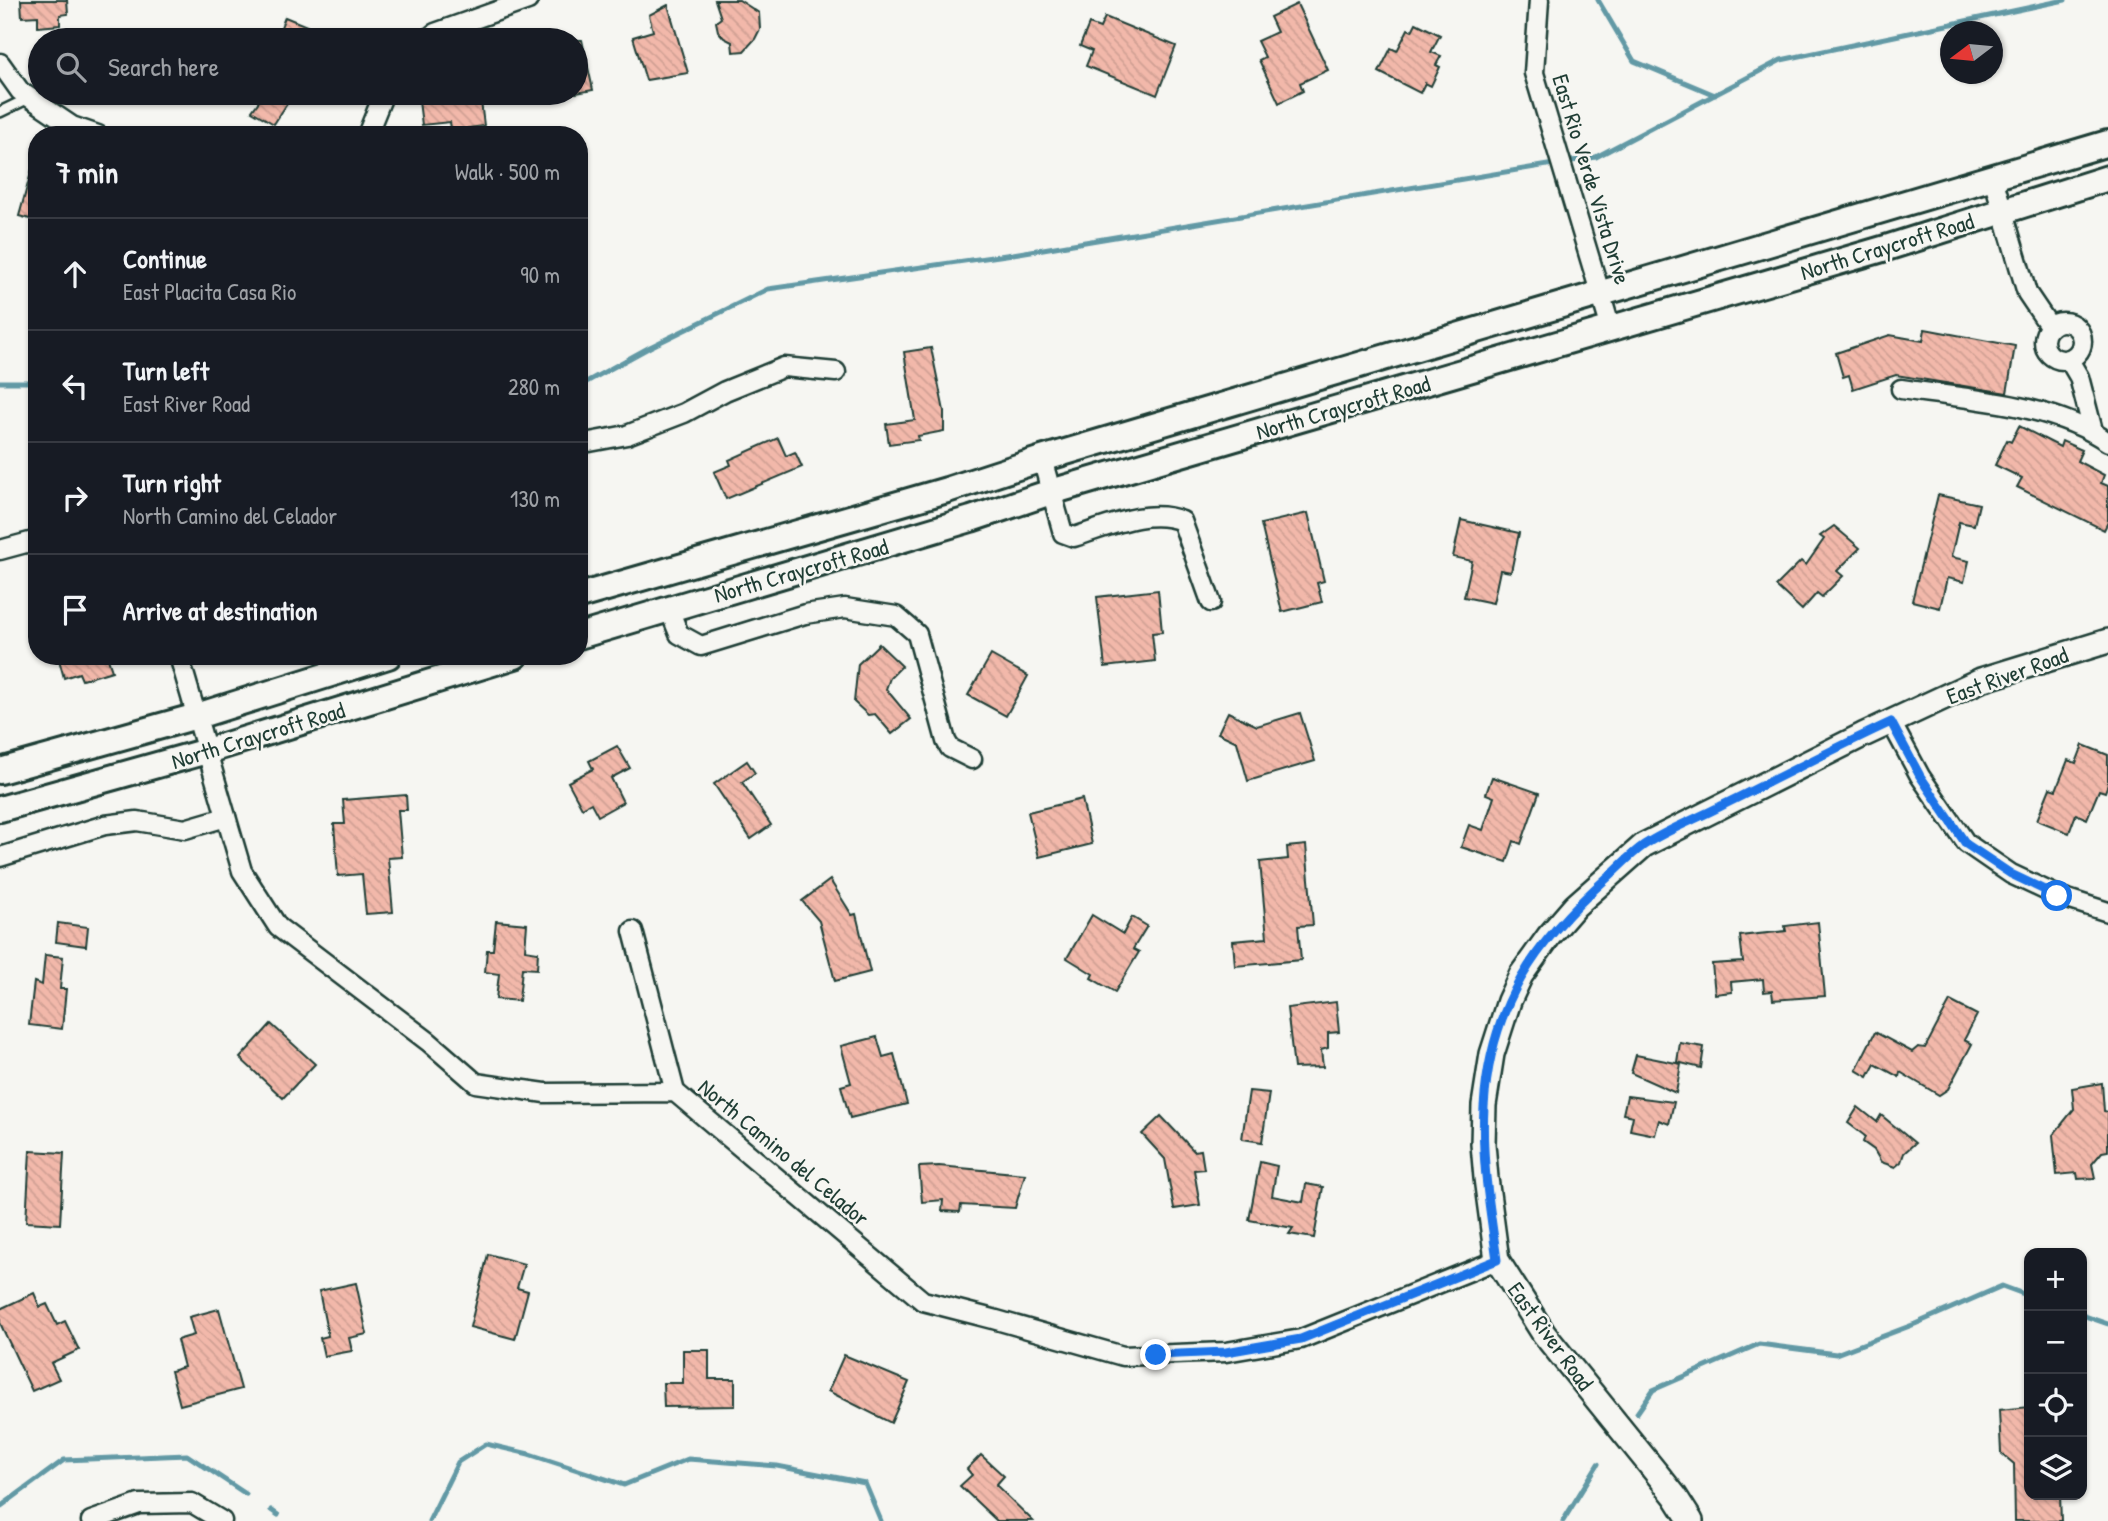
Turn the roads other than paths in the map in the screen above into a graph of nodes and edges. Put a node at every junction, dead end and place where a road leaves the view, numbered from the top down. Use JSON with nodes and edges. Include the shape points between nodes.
{"nodes":[{"id":1,"x":528,"y":0,"type":"edge"},
{"id":2,"x":1539,"y":0,"type":"edge"},
{"id":3,"x":449,"y":28,"type":"edge"},
{"id":4,"x":0,"y":63,"type":"edge"},
{"id":5,"x":28,"y":97,"type":"edge"},
{"id":6,"x":28,"y":98,"type":"edge"},
{"id":7,"x":40,"y":105,"type":"edge"},
{"id":8,"x":379,"y":105,"type":"edge"},
{"id":9,"x":0,"y":112,"type":"edge"},
{"id":10,"x":72,"y":126,"type":"edge"},
{"id":11,"x":370,"y":126,"type":"edge"},
{"id":12,"x":2108,"y":143,"type":"edge"},
{"id":13,"x":1993,"y":178,"type":"junction"},
{"id":14,"x":2108,"y":178,"type":"edge"},
{"id":15,"x":2002,"y":211,"type":"junction"},
{"id":16,"x":1601,"y":293,"type":"junction"},
{"id":17,"x":2050,"y":327,"type":"junction"},
{"id":18,"x":1611,"y":328,"type":"junction"},
{"id":19,"x":2069,"y":360,"type":"junction"},
{"id":20,"x":836,"y":372,"type":"dead end"},
{"id":21,"x":1901,"y":389,"type":"dead end"},
{"id":22,"x":2101,"y":437,"type":"edge"},
{"id":23,"x":588,"y":442,"type":"edge"},
{"id":24,"x":1042,"y":459,"type":"junction"},
{"id":25,"x":1051,"y":492,"type":"junction"},
{"id":26,"x":28,"y":542,"type":"edge"},
{"id":27,"x":0,"y":550,"type":"edge"},
{"id":28,"x":588,"y":593,"type":"edge"},
{"id":29,"x":1211,"y":602,"type":"dead end"},
{"id":30,"x":669,"y":609,"type":"junction"},
{"id":31,"x":588,"y":633,"type":"edge"},
{"id":32,"x":2108,"y":642,"type":"edge"},
{"id":33,"x":182,"y":665,"type":"edge"},
{"id":34,"x":359,"y":665,"type":"edge"},
{"id":35,"x":486,"y":665,"type":"edge"},
{"id":36,"x":197,"y":716,"type":"junction"},
{"id":37,"x":1891,"y":722,"type":"junction"},
{"id":38,"x":207,"y":751,"type":"junction"},
{"id":39,"x":972,"y":758,"type":"dead end"},
{"id":40,"x":0,"y":771,"type":"edge"},
{"id":41,"x":0,"y":809,"type":"edge"},
{"id":42,"x":226,"y":817,"type":"junction"},
{"id":43,"x":0,"y":857,"type":"edge"},
{"id":44,"x":2108,"y":912,"type":"edge"},
{"id":45,"x":633,"y":931,"type":"dead end"},
{"id":46,"x":674,"y":1092,"type":"junction"},
{"id":47,"x":1497,"y":1260,"type":"junction"},
{"id":48,"x":91,"y":1521,"type":"edge"},
{"id":49,"x":222,"y":1521,"type":"edge"},
{"id":50,"x":1691,"y":1521,"type":"edge"}],
"edges":[{"from":1,"to":3,"type":"street"},
{"from":2,"to":16,"type":"street","name":"East Rio Verde Vista Drive","via":[[1534,73]]},
{"from":4,"to":5,"type":"street"},
{"from":6,"to":9,"type":"lane"},
{"from":7,"to":10,"type":"street"},
{"from":8,"to":11,"type":"street"},
{"from":12,"to":13,"type":"main road","name":"North Craycroft Road"},
{"from":13,"to":15,"type":"street"},
{"from":13,"to":16,"type":"main road","name":"North Craycroft Road"},
{"from":14,"to":15,"type":"main road","name":"North Craycroft Road"},
{"from":15,"to":17,"type":"street","via":[[2027,293]]},
{"from":15,"to":18,"type":"main road","name":"North Craycroft Road"},
{"from":16,"to":18,"type":"street","name":"East Rio Verde Vista Drive"},
{"from":16,"to":24,"type":"main road","name":"North Craycroft Road"},
{"from":17,"to":19,"type":"street","via":[[2045,349],[2054,358]]},
{"from":17,"to":19,"type":"street","via":[[2063,322],[2080,331],[2081,350]]},
{"from":18,"to":25,"type":"main road","name":"North Craycroft Road"},
{"from":19,"to":22,"type":"street"},
{"from":20,"to":23,"type":"street","via":[[784,367],[627,435]]},
{"from":21,"to":22,"type":"street","via":[[2050,413]]},
{"from":24,"to":25,"type":"street"},
{"from":24,"to":28,"type":"main road","name":"North Craycroft Road"},
{"from":25,"to":29,"type":"street","via":[[1063,533],[1074,537],[1146,516],[1167,515],[1182,521]]},
{"from":25,"to":30,"type":"main road","name":"North Craycroft Road"},
{"from":26,"to":27,"type":"street"},
{"from":30,"to":31,"type":"main road","name":"North Craycroft Road"},
{"from":30,"to":39,"type":"street","via":[[679,634],[701,646],[805,614],[845,608],[896,616],[917,634],[946,741],[950,748]]},
{"from":32,"to":37,"type":"street","name":"East River Road","via":[[1981,680]]},
{"from":33,"to":36,"type":"street","name":"North Camino del Celador"},
{"from":34,"to":36,"type":"main road","name":"North Craycroft Road"},
{"from":35,"to":38,"type":"main road","name":"North Craycroft Road"},
{"from":36,"to":38,"type":"street","name":"North Camino del Celador"},
{"from":36,"to":40,"type":"main road","name":"North Craycroft Road"},
{"from":37,"to":44,"type":"street","via":[[1920,776],[1966,844],[2011,874],[2057,896]]},
{"from":37,"to":47,"type":"street","name":"East River Road","via":[[1644,845],[1575,906],[1549,936],[1521,975],[1492,1054],[1483,1144]]},
{"from":38,"to":41,"type":"main road","name":"North Craycroft Road"},
{"from":38,"to":42,"type":"street","name":"North Camino del Celador"},
{"from":42,"to":43,"type":"street","via":[[185,829],[137,821],[105,825]]},
{"from":42,"to":46,"type":"street","name":"North Camino del Celador","via":[[242,871],[278,927],[476,1083],[545,1093]]},
{"from":45,"to":46,"type":"street"},
{"from":46,"to":47,"type":"street","name":"North Camino del Celador","via":[[923,1301],[1123,1356],[1226,1352],[1301,1339]]},
{"from":47,"to":50,"type":"street","name":"East River Road","via":[[1544,1334]]},
{"from":48,"to":49,"type":"street","via":[[139,1504],[191,1503]]}]}
